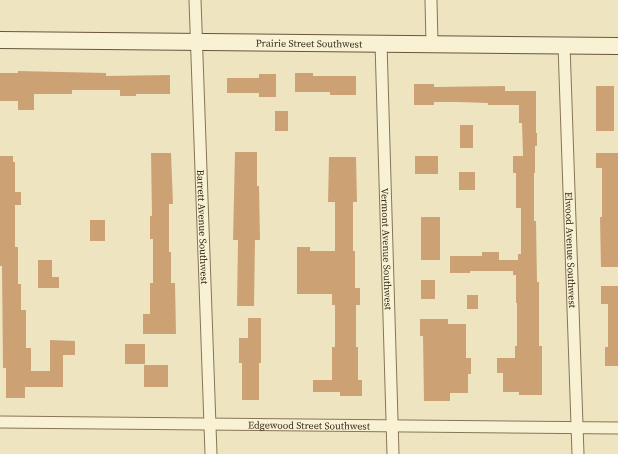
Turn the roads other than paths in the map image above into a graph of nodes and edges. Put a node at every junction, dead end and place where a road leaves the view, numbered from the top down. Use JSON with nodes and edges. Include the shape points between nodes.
{"nodes":[{"id":1,"x":195,"y":0,"type":"edge"},
{"id":2,"x":431,"y":0,"type":"edge"},
{"id":3,"x":0,"y":40,"type":"edge"},
{"id":4,"x":197,"y":42,"type":"junction"},
{"id":5,"x":381,"y":43,"type":"junction"},
{"id":6,"x":432,"y":44,"type":"junction"},
{"id":7,"x":564,"y":46,"type":"junction"},
{"id":8,"x":618,"y":46,"type":"edge"},
{"id":9,"x":0,"y":422,"type":"edge"},
{"id":10,"x":210,"y":424,"type":"junction"},
{"id":11,"x":393,"y":425,"type":"junction"},
{"id":12,"x":577,"y":428,"type":"junction"},
{"id":13,"x":618,"y":428,"type":"edge"},
{"id":14,"x":211,"y":454,"type":"edge"},
{"id":15,"x":393,"y":454,"type":"edge"},
{"id":16,"x":578,"y":454,"type":"edge"}],
"edges":[{"from":1,"to":4,"type":"street","name":"Barrett Avenue Southwest"},
{"from":2,"to":6,"type":"street"},
{"from":3,"to":4,"type":"street","name":"Prairie Street Southwest"},
{"from":4,"to":5,"type":"street","name":"Prairie Street Southwest"},
{"from":4,"to":10,"type":"street","name":"Barrett Avenue Southwest"},
{"from":5,"to":6,"type":"street","name":"Prairie Street Southwest"},
{"from":5,"to":11,"type":"street","name":"Vermont Avenue Southwest"},
{"from":6,"to":7,"type":"street","name":"Prairie Street Southwest"},
{"from":7,"to":8,"type":"street","name":"Prairie Street Southwest"},
{"from":7,"to":12,"type":"street","name":"Elwood Avenue Southwest"},
{"from":9,"to":10,"type":"street","name":"Edgewood Street Southwest"},
{"from":10,"to":11,"type":"street","name":"Edgewood Street Southwest"},
{"from":10,"to":14,"type":"street","name":"Barrett Avenue Southwest"},
{"from":11,"to":12,"type":"street","name":"Edgewood Street Southwest"},
{"from":11,"to":15,"type":"street","name":"Vermont Avenue Southwest"},
{"from":12,"to":13,"type":"street","name":"Edgewood Street Southwest"},
{"from":12,"to":16,"type":"street","name":"Elwood Avenue Southwest"}]}
